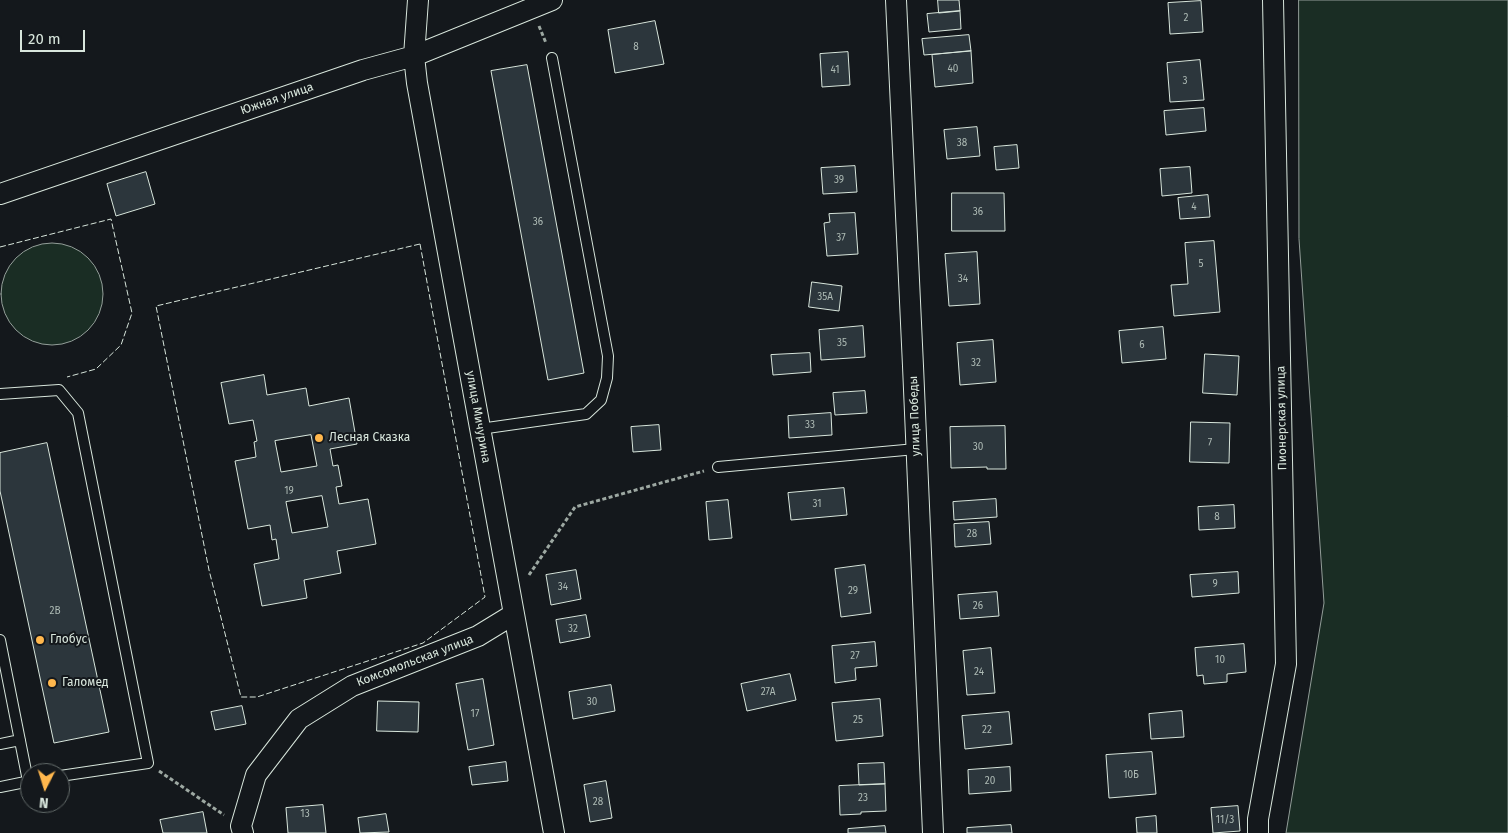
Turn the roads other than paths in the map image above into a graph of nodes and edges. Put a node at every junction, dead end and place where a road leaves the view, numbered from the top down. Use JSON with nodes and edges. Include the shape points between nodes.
{"nodes":[{"id":1,"x":418,"y":0,"type":"edge"},
{"id":2,"x":552,"y":0,"type":"edge"},
{"id":3,"x":896,"y":0,"type":"edge"},
{"id":4,"x":1274,"y":0,"type":"edge"},
{"id":5,"x":414,"y":56,"type":"junction"},
{"id":6,"x":552,"y":58,"type":"road end"},
{"id":7,"x":0,"y":194,"type":"edge"},
{"id":8,"x":0,"y":394,"type":"edge"},
{"id":9,"x":480,"y":429,"type":"junction"},
{"id":10,"x":916,"y":449,"type":"junction"},
{"id":11,"x":718,"y":467,"type":"road end"},
{"id":12,"x":513,"y":607,"type":"junction"},
{"id":13,"x":0,"y":640,"type":"edge"},
{"id":14,"x":20,"y":740,"type":"junction"},
{"id":15,"x":0,"y":744,"type":"edge"},
{"id":16,"x":25,"y":763,"type":"edge"},
{"id":17,"x":70,"y":775,"type":"edge"},
{"id":18,"x":20,"y":783,"type":"edge"},
{"id":19,"x":0,"y":787,"type":"edge"},
{"id":20,"x":242,"y":830,"type":"edge"},
{"id":21,"x":554,"y":833,"type":"edge"},
{"id":22,"x":933,"y":833,"type":"edge"},
{"id":23,"x":1258,"y":833,"type":"edge"}],
"edges":[{"from":1,"to":5,"type":"street","name":"улица Мичурина"},
{"from":2,"to":5,"type":"street","name":"Южная улица"},
{"from":3,"to":10,"type":"street","name":"улица Победы"},
{"from":4,"to":23,"type":"street","name":"Пионерская улица","via":[[1286,664]]},
{"from":5,"to":7,"type":"street","name":"Южная улица","via":[[363,70]]},
{"from":5,"to":9,"type":"street","name":"улица Мичурина"},
{"from":6,"to":9,"type":"lane","via":[[608,356],[608,378],[601,400],[586,414]]},
{"from":8,"to":17,"type":"lane","via":[[59,390],[78,413],[148,763]]},
{"from":9,"to":12,"type":"street","name":"улица Мичурина"},
{"from":10,"to":11,"type":"lane"},
{"from":10,"to":22,"type":"street","name":"улица Победы"},
{"from":12,"to":20,"type":"street","name":"Комсомольская улица","via":[[478,636],[352,686],[299,720],[256,775]]},
{"from":12,"to":21,"type":"street","name":"улица Мичурина"},
{"from":13,"to":14,"type":"lane"},
{"from":14,"to":15,"type":"lane"},
{"from":14,"to":16,"type":"lane"},
{"from":18,"to":19,"type":"lane"}]}
